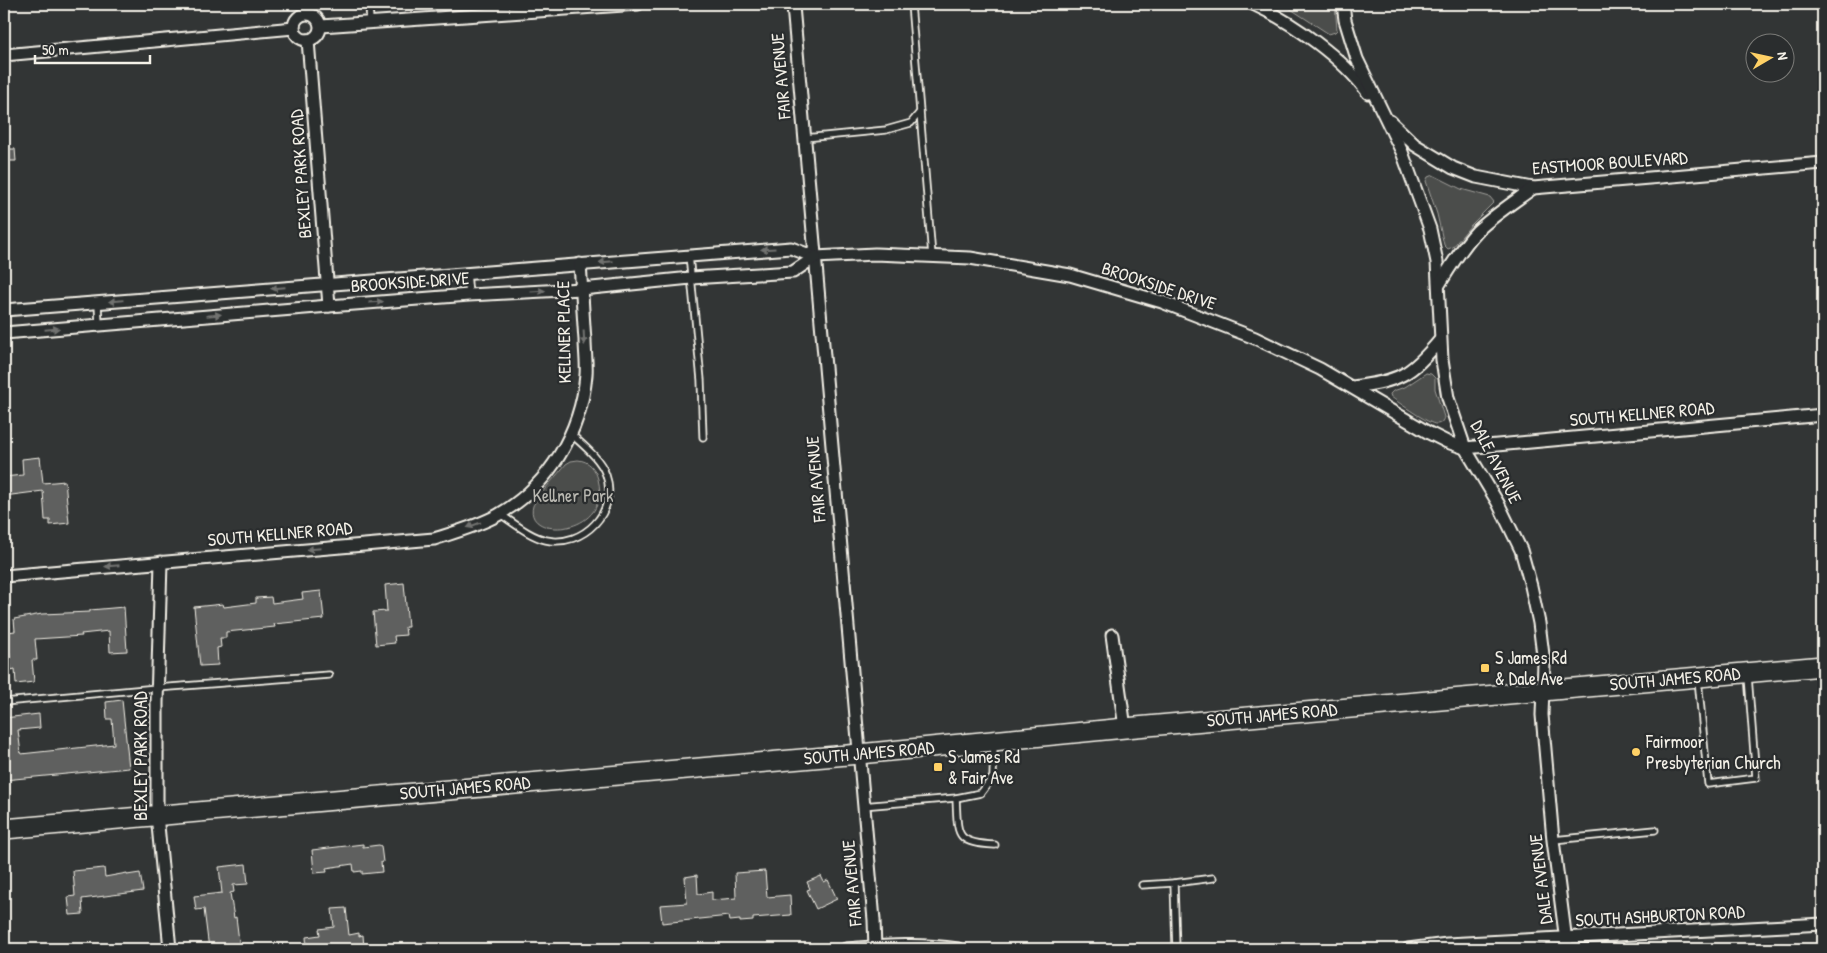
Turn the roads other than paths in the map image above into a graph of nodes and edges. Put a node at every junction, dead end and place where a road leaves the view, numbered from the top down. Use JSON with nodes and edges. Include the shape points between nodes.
{"nodes":[{"id":1,"x":369,"y":4,"type":"edge"},
{"id":2,"x":638,"y":4,"type":"edge"},
{"id":3,"x":911,"y":4,"type":"edge"},
{"id":4,"x":1253,"y":4,"type":"edge"},
{"id":5,"x":1343,"y":4,"type":"edge"},
{"id":6,"x":792,"y":5,"type":"edge"},
{"id":7,"x":305,"y":9,"type":"edge"},
{"id":8,"x":370,"y":23,"type":"junction"},
{"id":9,"x":321,"y":26,"type":"junction"},
{"id":10,"x":294,"y":28,"type":"junction"},
{"id":11,"x":308,"y":40,"type":"junction"},
{"id":12,"x":4,"y":55,"type":"edge"},
{"id":13,"x":1381,"y":109,"type":"junction"},
{"id":14,"x":920,"y":112,"type":"junction"},
{"id":15,"x":804,"y":138,"type":"junction"},
{"id":16,"x":1823,"y":162,"type":"edge"},
{"id":17,"x":1533,"y":188,"type":"junction"},
{"id":18,"x":689,"y":255,"type":"junction"},
{"id":19,"x":932,"y":256,"type":"junction"},
{"id":20,"x":815,"y":257,"type":"junction"},
{"id":21,"x":580,"y":264,"type":"junction"},
{"id":22,"x":467,"y":273,"type":"junction"},
{"id":23,"x":691,"y":278,"type":"junction"},
{"id":24,"x":327,"y":284,"type":"junction"},
{"id":25,"x":1439,"y":285,"type":"junction"},
{"id":26,"x":582,"y":289,"type":"junction"},
{"id":27,"x":468,"y":295,"type":"junction"},
{"id":28,"x":98,"y":302,"type":"junction"},
{"id":29,"x":329,"y":306,"type":"junction"},
{"id":30,"x":4,"y":310,"type":"edge"},
{"id":31,"x":99,"y":325,"type":"junction"},
{"id":32,"x":4,"y":333,"type":"edge"},
{"id":33,"x":1440,"y":340,"type":"junction"},
{"id":34,"x":1353,"y":387,"type":"junction"},
{"id":35,"x":1823,"y":415,"type":"edge"},
{"id":36,"x":572,"y":434,"type":"junction"},
{"id":37,"x":703,"y":437,"type":"dead end"},
{"id":38,"x":1465,"y":448,"type":"junction"},
{"id":39,"x":542,"y":478,"type":"joint"},
{"id":40,"x":500,"y":514,"type":"junction"},
{"id":41,"x":161,"y":562,"type":"junction"},
{"id":42,"x":4,"y":576,"type":"edge"},
{"id":43,"x":1112,"y":635,"type":"dead end"},
{"id":44,"x":1823,"y":666,"type":"edge"},
{"id":45,"x":1748,"y":672,"type":"junction"},
{"id":46,"x":329,"y":675,"type":"dead end"},
{"id":47,"x":1698,"y":677,"type":"junction"},
{"id":48,"x":157,"y":688,"type":"junction"},
{"id":49,"x":1543,"y":690,"type":"junction"},
{"id":50,"x":4,"y":702,"type":"edge"},
{"id":51,"x":1125,"y":728,"type":"junction"},
{"id":52,"x":994,"y":740,"type":"junction"},
{"id":53,"x":859,"y":754,"type":"junction"},
{"id":54,"x":956,"y":798,"type":"junction"},
{"id":55,"x":862,"y":806,"type":"junction"},
{"id":56,"x":157,"y":815,"type":"junction"},
{"id":57,"x":4,"y":829,"type":"edge"},
{"id":58,"x":1655,"y":830,"type":"dead end"},
{"id":59,"x":1553,"y":840,"type":"junction"},
{"id":60,"x":995,"y":845,"type":"dead end"},
{"id":61,"x":1213,"y":878,"type":"dead end"},
{"id":62,"x":1174,"y":883,"type":"junction"},
{"id":63,"x":1142,"y":885,"type":"dead end"},
{"id":64,"x":1823,"y":924,"type":"edge"},
{"id":65,"x":1566,"y":944,"type":"edge"},
{"id":66,"x":875,"y":948,"type":"edge"},
{"id":67,"x":170,"y":949,"type":"edge"},
{"id":68,"x":846,"y":949,"type":"edge"},
{"id":69,"x":958,"y":949,"type":"edge"},
{"id":70,"x":1176,"y":949,"type":"edge"},
{"id":71,"x":1408,"y":949,"type":"edge"}],
"edges":[{"from":1,"to":8,"type":"lane"},
{"from":2,"to":8,"type":"street"},
{"from":3,"to":14,"type":"lane"},
{"from":4,"to":13,"type":"street","name":"EASTMOOR BOULEVARD","via":[[1302,33],[1335,58],[1364,86]]},
{"from":5,"to":13,"type":"street","name":"DALE AVENUE","via":[[1357,59]]},
{"from":6,"to":15,"type":"street","name":"FAIR AVENUE"},
{"from":7,"to":9,"type":"street","via":[[316,17]]},
{"from":7,"to":10,"type":"street"},
{"from":8,"to":9,"type":"street"},
{"from":9,"to":11,"type":"street","via":[[318,36]]},
{"from":10,"to":11,"type":"street","via":[[299,37]]},
{"from":10,"to":12,"type":"street"},
{"from":11,"to":24,"type":"street","name":"BEXLEY PARK ROAD"},
{"from":13,"to":17,"type":"street","name":"EASTMOOR BOULEVARD","via":[[1415,145],[1453,168],[1476,177]]},
{"from":13,"to":25,"type":"street","name":"DALE AVENUE","via":[[1402,152],[1430,229]]},
{"from":14,"to":15,"type":"lane","via":[[911,123],[886,130]]},
{"from":14,"to":19,"type":"lane"},
{"from":15,"to":20,"type":"street","name":"FAIR AVENUE"},
{"from":16,"to":17,"type":"street","name":"EASTMOOR BOULEVARD"},
{"from":17,"to":25,"type":"street","via":[[1477,231]]},
{"from":20,"to":18,"type":"street","name":"BROOKSIDE DRIVE","one_way":true,"via":[[791,248]]},
{"from":18,"to":21,"type":"street","name":"BROOKSIDE DRIVE","one_way":true},
{"from":18,"to":23,"type":"lane"},
{"from":19,"to":20,"type":"street","name":"BROOKSIDE DRIVE"},
{"from":19,"to":34,"type":"street","name":"BROOKSIDE DRIVE","via":[[970,258],[1070,275],[1162,302],[1255,338]]},
{"from":20,"to":23,"type":"street","name":"BROOKSIDE DRIVE","via":[[793,272]]},
{"from":20,"to":53,"type":"street","name":"FAIR AVENUE"},
{"from":21,"to":22,"type":"street","name":"BROOKSIDE DRIVE"},
{"from":21,"to":26,"type":"street","name":"KELLNER PLACE"},
{"from":22,"to":24,"type":"street","name":"BROOKSIDE DRIVE"},
{"from":22,"to":27,"type":"lane"},
{"from":23,"to":26,"type":"street","name":"BROOKSIDE DRIVE"},
{"from":23,"to":37,"type":"lane"},
{"from":24,"to":28,"type":"street","name":"BROOKSIDE DRIVE","one_way":true},
{"from":24,"to":29,"type":"street","name":"BEXLEY PARK ROAD"},
{"from":25,"to":33,"type":"street","name":"DALE AVENUE"},
{"from":27,"to":26,"type":"street","name":"BROOKSIDE DRIVE","one_way":true},
{"from":26,"to":36,"type":"street","name":"KELLNER PLACE","one_way":true,"via":[[586,374]]},
{"from":29,"to":27,"type":"street","name":"BROOKSIDE DRIVE","one_way":true},
{"from":28,"to":30,"type":"street","name":"BROOKSIDE DRIVE"},
{"from":28,"to":31,"type":"lane"},
{"from":31,"to":29,"type":"street","name":"BROOKSIDE DRIVE","one_way":true},
{"from":32,"to":31,"type":"street","name":"BROOKSIDE DRIVE","one_way":true},
{"from":33,"to":34,"type":"street","via":[[1422,362],[1406,373],[1383,383]]},
{"from":33,"to":38,"type":"street","name":"DALE AVENUE","via":[[1448,398]]},
{"from":34,"to":38,"type":"street","name":"BROOKSIDE DRIVE","via":[[1429,433]]},
{"from":35,"to":38,"type":"street","name":"SOUTH KELLNER ROAD"},
{"from":36,"to":39,"type":"street","name":"KELLNER PLACE"},
{"from":36,"to":40,"type":"lane","via":[[606,474],[608,498],[601,518],[582,536],[547,540]]},
{"from":38,"to":49,"type":"street","name":"DALE AVENUE","via":[[1521,550],[1538,623],[1544,663]]},
{"from":39,"to":40,"type":"street","name":"SOUTH KELLNER ROAD"},
{"from":40,"to":41,"type":"street","name":"SOUTH KELLNER ROAD","one_way":true,"via":[[434,539]]},
{"from":41,"to":42,"type":"street","name":"SOUTH KELLNER ROAD","one_way":true},
{"from":41,"to":48,"type":"street","name":"BEXLEY PARK ROAD"},
{"from":43,"to":51,"type":"street"},
{"from":44,"to":45,"type":"main road","name":"SOUTH JAMES ROAD"},
{"from":45,"to":47,"type":"main road","name":"SOUTH JAMES ROAD"},
{"from":45,"to":47,"type":"lane","via":[[1756,778],[1708,784]]},
{"from":46,"to":48,"type":"lane"},
{"from":47,"to":49,"type":"main road","name":"SOUTH JAMES ROAD"},
{"from":48,"to":50,"type":"lane"},
{"from":48,"to":56,"type":"street","name":"BEXLEY PARK ROAD"},
{"from":49,"to":51,"type":"main road","name":"SOUTH JAMES ROAD"},
{"from":49,"to":59,"type":"street","name":"DALE AVENUE","via":[[1542,716]]},
{"from":51,"to":52,"type":"main road","name":"SOUTH JAMES ROAD"},
{"from":52,"to":53,"type":"main road","name":"SOUTH JAMES ROAD"},
{"from":52,"to":54,"type":"lane","via":[[993,777],[981,793]]},
{"from":53,"to":55,"type":"street","name":"FAIR AVENUE"},
{"from":53,"to":56,"type":"main road","name":"SOUTH JAMES ROAD"},
{"from":54,"to":55,"type":"lane"},
{"from":54,"to":60,"type":"lane","via":[[958,832],[964,840]]},
{"from":55,"to":66,"type":"street","name":"FAIR AVENUE"},
{"from":56,"to":57,"type":"main road","name":"SOUTH JAMES ROAD"},
{"from":56,"to":67,"type":"street","name":"BEXLEY PARK ROAD"},
{"from":58,"to":59,"type":"lane"},
{"from":59,"to":65,"type":"street","name":"DALE AVENUE"},
{"from":61,"to":62,"type":"lane"},
{"from":62,"to":63,"type":"lane"},
{"from":62,"to":70,"type":"lane"},
{"from":64,"to":65,"type":"street","name":"SOUTH ASHBURTON ROAD"},
{"from":65,"to":71,"type":"street","name":"SOUTH ASHBURTON ROAD","via":[[1447,944]]},
{"from":66,"to":68,"type":"street"},
{"from":66,"to":69,"type":"street","via":[[900,944]]}]}
